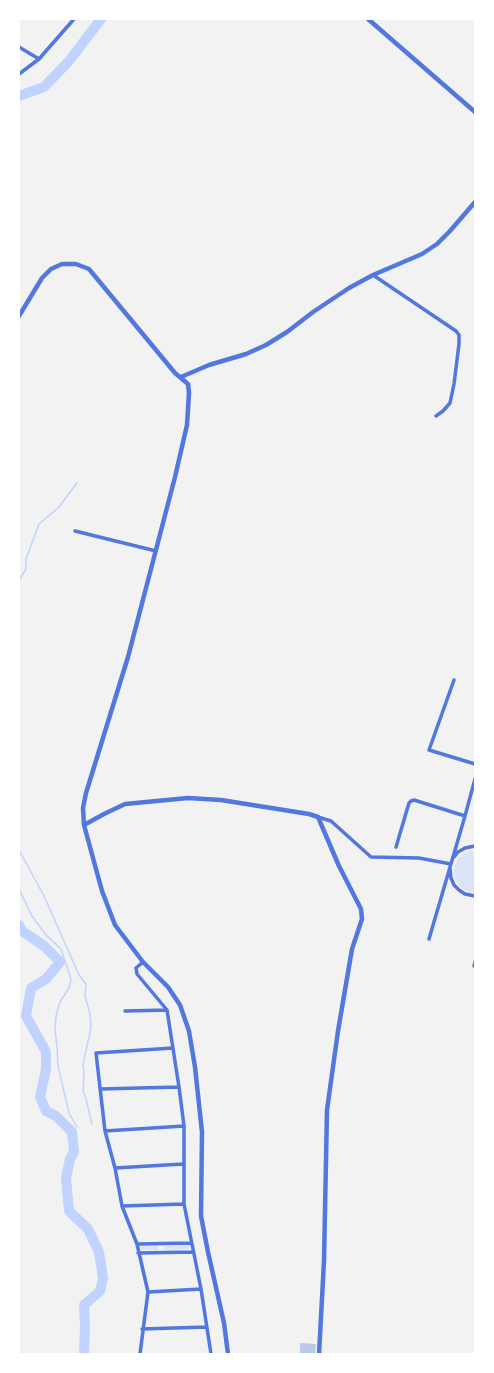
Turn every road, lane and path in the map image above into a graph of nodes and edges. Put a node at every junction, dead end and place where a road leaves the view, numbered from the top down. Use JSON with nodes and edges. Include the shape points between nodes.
{"nodes":[{"id":1,"x":74,"y":19,"type":"edge"},
{"id":2,"x":368,"y":19,"type":"edge"},
{"id":3,"x":19,"y":47,"type":"edge"},
{"id":4,"x":39,"y":59,"type":"junction"},
{"id":5,"x":19,"y":74,"type":"edge"},
{"id":6,"x":475,"y":112,"type":"edge"},
{"id":7,"x":475,"y":202,"type":"edge"},
{"id":8,"x":373,"y":275,"type":"junction"},
{"id":9,"x":19,"y":316,"type":"edge"},
{"id":10,"x":181,"y":378,"type":"junction"},
{"id":11,"x":436,"y":416,"type":"dead end"},
{"id":12,"x":75,"y":531,"type":"dead end"},
{"id":13,"x":156,"y":551,"type":"junction"},
{"id":14,"x":454,"y":680,"type":"dead end"},
{"id":15,"x":475,"y":764,"type":"edge"},
{"id":16,"x":475,"y":778,"type":"edge"},
{"id":17,"x":465,"y":816,"type":"junction"},
{"id":18,"x":318,"y":817,"type":"junction"},
{"id":19,"x":84,"y":825,"type":"junction"},
{"id":20,"x":396,"y":846,"type":"dead end"},
{"id":21,"x":475,"y":846,"type":"edge"},
{"id":22,"x":451,"y":864,"type":"junction"},
{"id":23,"x":475,"y":896,"type":"edge"},
{"id":24,"x":428,"y":939,"type":"dead end"},
{"id":25,"x":143,"y":962,"type":"junction"},
{"id":26,"x":167,"y":1010,"type":"junction"},
{"id":27,"x":125,"y":1011,"type":"dead end"},
{"id":28,"x":173,"y":1048,"type":"junction"},
{"id":29,"x":179,"y":1087,"type":"junction"},
{"id":30,"x":100,"y":1089,"type":"junction"},
{"id":31,"x":184,"y":1126,"type":"junction"},
{"id":32,"x":105,"y":1131,"type":"junction"},
{"id":33,"x":183,"y":1164,"type":"junction"},
{"id":34,"x":115,"y":1168,"type":"junction"},
{"id":35,"x":184,"y":1204,"type":"junction"},
{"id":36,"x":122,"y":1206,"type":"junction"},
{"id":37,"x":191,"y":1243,"type":"junction"},
{"id":38,"x":137,"y":1244,"type":"junction"},
{"id":39,"x":162,"y":1244,"type":"junction"},
{"id":40,"x":162,"y":1252,"type":"junction"},
{"id":41,"x":193,"y":1252,"type":"junction"},
{"id":42,"x":138,"y":1253,"type":"junction"},
{"id":43,"x":201,"y":1289,"type":"junction"},
{"id":44,"x":148,"y":1292,"type":"junction"},
{"id":45,"x":207,"y":1327,"type":"junction"},
{"id":46,"x":142,"y":1329,"type":"junction"},
{"id":47,"x":140,"y":1354,"type":"edge"},
{"id":48,"x":211,"y":1354,"type":"edge"},
{"id":49,"x":228,"y":1354,"type":"edge"},
{"id":50,"x":319,"y":1354,"type":"edge"}],
"edges":[{"from":1,"to":4,"type":"street"},
{"from":2,"to":6,"type":"street"},
{"from":3,"to":4,"type":"street"},
{"from":4,"to":5,"type":"street"},
{"from":7,"to":8,"type":"street","via":[[437,244],[422,254]]},
{"from":8,"to":10,"type":"street","via":[[349,288],[266,345]]},
{"from":8,"to":11,"type":"street","via":[[459,335],[450,403]]},
{"from":9,"to":10,"type":"street","via":[[42,278],[51,269],[62,264],[76,264],[89,269]]},
{"from":10,"to":13,"type":"street","via":[[188,384],[187,424]]},
{"from":12,"to":13,"type":"street"},
{"from":13,"to":19,"type":"street","via":[[128,657],[86,793]]},
{"from":14,"to":15,"type":"street","via":[[429,750]]},
{"from":16,"to":17,"type":"street"},
{"from":17,"to":20,"type":"street","via":[[411,801]]},
{"from":17,"to":22,"type":"street"},
{"from":18,"to":19,"type":"street","via":[[221,800],[188,798],[125,804]]},
{"from":18,"to":22,"type":"street","via":[[331,821],[370,857],[419,858]]},
{"from":18,"to":50,"type":"street","via":[[361,909],[362,919],[352,949],[327,1110]]},
{"from":19,"to":25,"type":"street","via":[[102,891],[115,925]]},
{"from":21,"to":22,"type":"street","via":[[458,852]]},
{"from":22,"to":23,"type":"street","via":[[454,885],[465,894]]},
{"from":22,"to":24,"type":"street"},
{"from":25,"to":26,"type":"street","via":[[136,968],[137,974]]},
{"from":25,"to":49,"type":"street","via":[[168,987],[180,1005],[189,1031],[202,1132],[201,1216],[224,1323]]},
{"from":26,"to":27,"type":"street"},
{"from":26,"to":28,"type":"street"},
{"from":28,"to":29,"type":"street"},
{"from":28,"to":30,"type":"street","via":[[96,1053]]},
{"from":29,"to":30,"type":"street"},
{"from":29,"to":31,"type":"street"},
{"from":30,"to":32,"type":"street"},
{"from":31,"to":32,"type":"street"},
{"from":31,"to":33,"type":"street"},
{"from":32,"to":34,"type":"street"},
{"from":33,"to":34,"type":"street"},
{"from":33,"to":35,"type":"street"},
{"from":34,"to":36,"type":"street"},
{"from":35,"to":36,"type":"street"},
{"from":35,"to":37,"type":"street"},
{"from":36,"to":38,"type":"street"},
{"from":37,"to":39,"type":"street"},
{"from":37,"to":41,"type":"street"},
{"from":38,"to":39,"type":"street"},
{"from":38,"to":42,"type":"street"},
{"from":39,"to":40,"type":"street"},
{"from":40,"to":41,"type":"street"},
{"from":40,"to":42,"type":"street"},
{"from":41,"to":43,"type":"street"},
{"from":42,"to":44,"type":"street"},
{"from":43,"to":44,"type":"street"},
{"from":43,"to":45,"type":"street"},
{"from":44,"to":46,"type":"street"},
{"from":45,"to":46,"type":"street"},
{"from":45,"to":48,"type":"street"},
{"from":46,"to":47,"type":"street"}]}
